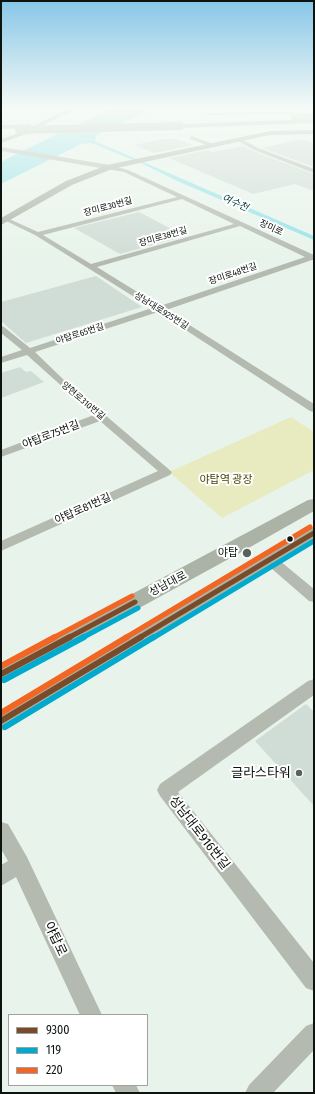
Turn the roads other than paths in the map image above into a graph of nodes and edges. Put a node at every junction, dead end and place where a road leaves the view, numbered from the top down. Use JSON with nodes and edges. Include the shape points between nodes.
{"nodes":[{"id":1,"x":70,"y":160,"type":"edge"},
{"id":2,"x":143,"y":160,"type":"edge"},
{"id":3,"x":285,"y":160,"type":"edge"},
{"id":4,"x":110,"y":167,"type":"junction"},
{"id":5,"x":314,"y":171,"type":"edge"},
{"id":6,"x":183,"y":197,"type":"junction"},
{"id":7,"x":3,"y":220,"type":"edge"},
{"id":8,"x":241,"y":224,"type":"junction"},
{"id":9,"x":37,"y":234,"type":"junction"},
{"id":10,"x":313,"y":258,"type":"edge"},
{"id":11,"x":90,"y":267,"type":"junction"},
{"id":12,"x":159,"y":309,"type":"junction"},
{"id":13,"x":1,"y":329,"type":"edge"},
{"id":14,"x":28,"y":351,"type":"junction"},
{"id":15,"x":1,"y":360,"type":"edge"},
{"id":16,"x":314,"y":409,"type":"edge"},
{"id":17,"x":102,"y":416,"type":"junction"},
{"id":18,"x":1,"y":454,"type":"edge"},
{"id":19,"x":166,"y":472,"type":"joint"},
{"id":20,"x":314,"y":504,"type":"edge"},
{"id":21,"x":314,"y":533,"type":"edge"},
{"id":22,"x":1,"y":546,"type":"edge"},
{"id":23,"x":269,"y":559,"type":"junction"},
{"id":24,"x":314,"y":597,"type":"edge"},
{"id":25,"x":1,"y":674,"type":"edge"},
{"id":26,"x":314,"y":686,"type":"edge"},
{"id":27,"x":1,"y":721,"type":"edge"},
{"id":28,"x":1,"y":831,"type":"edge"},
{"id":29,"x":20,"y":864,"type":"junction"},
{"id":30,"x":1,"y":876,"type":"edge"},
{"id":31,"x":314,"y":980,"type":"edge"},
{"id":32,"x":91,"y":1014,"type":"edge"},
{"id":33,"x":314,"y":1034,"type":"edge"},
{"id":34,"x":257,"y":1093,"type":"edge"}],
"edges":[{"from":1,"to":4,"type":"street","name":"장미로"},
{"from":2,"to":4,"type":"main road"},
{"from":3,"to":5,"type":"street"},
{"from":4,"to":6,"type":"street","name":"장미로","via":[[126,171]]},
{"from":4,"to":7,"type":"main road","via":[[69,183]]},
{"from":6,"to":8,"type":"street","name":"장미로"},
{"from":6,"to":9,"type":"street","name":"장미로30번길"},
{"from":7,"to":9,"type":"street","name":"성남대로925번길"},
{"from":8,"to":10,"type":"street","name":"장미로"},
{"from":8,"to":11,"type":"street","name":"장미로38번길"},
{"from":9,"to":11,"type":"street","name":"성남대로925번길"},
{"from":10,"to":12,"type":"street","name":"장미로48번길"},
{"from":11,"to":12,"type":"street","name":"성남대로925번길"},
{"from":12,"to":14,"type":"street","name":"야탑로65번길"},
{"from":12,"to":16,"type":"street","name":"성남대로925번길"},
{"from":13,"to":14,"type":"street","name":"양현로310번길"},
{"from":14,"to":15,"type":"street","name":"야탑로65번길"},
{"from":14,"to":17,"type":"street","name":"양현로310번길"},
{"from":17,"to":18,"type":"street","name":"야탑로75번길"},
{"from":17,"to":19,"type":"street","name":"양현로310번길"},
{"from":19,"to":22,"type":"street","name":"야탑로81번길"},
{"from":20,"to":25,"type":"main road","name":"성남대로"},
{"from":21,"to":23,"type":"main road"},
{"from":23,"to":24,"type":"street"},
{"from":23,"to":27,"type":"main road"},
{"from":26,"to":31,"type":"street","name":"성남대로916번길","via":[[166,790]]},
{"from":28,"to":29,"type":"street","name":"야탑로"},
{"from":29,"to":30,"type":"street"},
{"from":29,"to":32,"type":"street","name":"야탑로"},
{"from":33,"to":34,"type":"street"}]}
